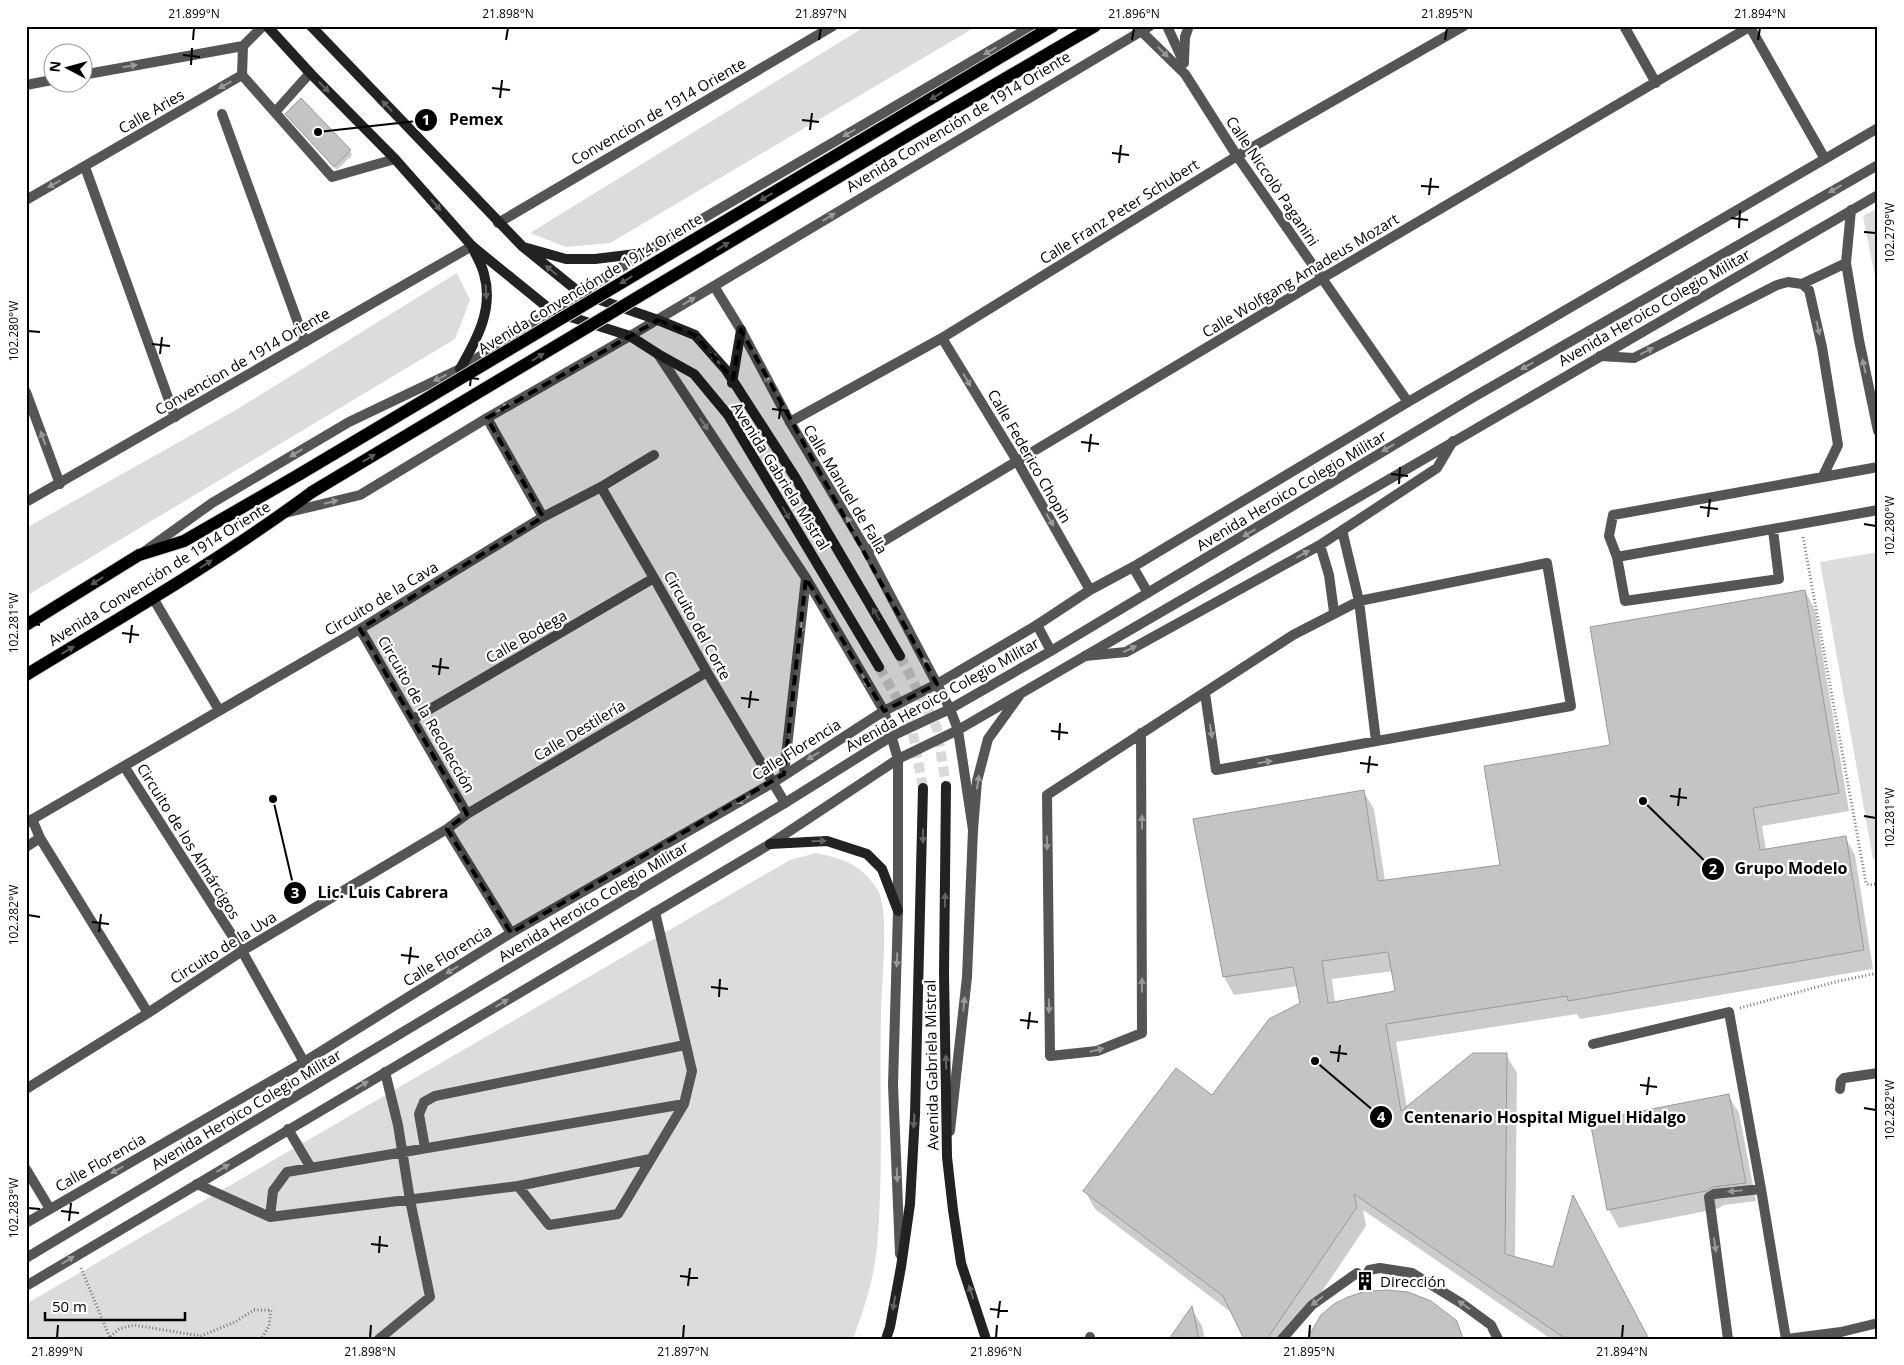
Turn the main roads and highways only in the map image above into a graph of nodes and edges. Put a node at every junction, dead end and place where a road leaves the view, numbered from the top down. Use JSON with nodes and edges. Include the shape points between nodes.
{"nodes":[{"id":1,"x":267,"y":26,"type":"edge"},
{"id":2,"x":311,"y":26,"type":"edge"},
{"id":3,"x":1053,"y":26,"type":"edge"},
{"id":4,"x":1095,"y":26,"type":"edge"},
{"id":5,"x":472,"y":246,"type":"junction"},
{"id":6,"x":522,"y":246,"type":"junction"},
{"id":7,"x":644,"y":252,"type":"road end"},
{"id":8,"x":740,"y":330,"type":"road end"},
{"id":9,"x":460,"y":368,"type":"road end"},
{"id":10,"x":732,"y":383,"type":"junction"},
{"id":11,"x":26,"y":625,"type":"edge"},
{"id":12,"x":900,"y":656,"type":"tunnel mouth"},
{"id":13,"x":879,"y":667,"type":"tunnel mouth"},
{"id":14,"x":26,"y":675,"type":"edge"},
{"id":15,"x":946,"y":786,"type":"tunnel mouth"},
{"id":16,"x":923,"y":788,"type":"tunnel mouth"},
{"id":17,"x":770,"y":844,"type":"road end"},
{"id":18,"x":898,"y":912,"type":"road end"},
{"id":19,"x":886,"y":1339,"type":"edge"},
{"id":20,"x":986,"y":1339,"type":"edge"}],
"edges":[{"from":1,"to":5,"type":"main road","name":"Avenida Gabriela Mistral","one_way":true,"via":[[395,159]]},
{"from":6,"to":2,"type":"main road","name":"Avenida Gabriela Mistral","one_way":true},
{"from":3,"to":11,"type":"main road","name":"Avenida Convención de 1914 Oriente","one_way":true,"bridge":true,"via":[[300,474],[184,541],[139,555]]},
{"from":14,"to":4,"type":"main road","name":"Avenida Convención de 1914 Oriente","one_way":true,"bridge":true,"via":[[153,598],[312,492]]},
{"from":5,"to":9,"type":"main road","one_way":true,"via":[[485,275],[487,308],[478,338]]},
{"from":5,"to":13,"type":"main road","name":"Avenida Gabriela Mistral","one_way":true,"via":[[552,311],[630,336],[694,374],[728,415]]},
{"from":6,"to":7,"type":"main road","via":[[566,259],[595,259]]},
{"from":10,"to":6,"type":"main road","name":"Avenida Gabriela Mistral","one_way":true,"via":[[726,370],[695,335],[580,293]]},
{"from":8,"to":10,"type":"main road"},
{"from":12,"to":10,"type":"main road","name":"Avenida Gabriela Mistral","one_way":true,"via":[[795,477]]},
{"from":20,"to":15,"type":"main road","name":"Avenida Gabriela Mistral","one_way":true,"via":[[962,1263],[947,1157],[944,973]]},
{"from":16,"to":19,"type":"main road","name":"Avenida Gabriela Mistral","one_way":true,"via":[[910,1204]]},
{"from":17,"to":18,"type":"main road","one_way":true,"via":[[827,841],[867,854],[882,869]]}]}
